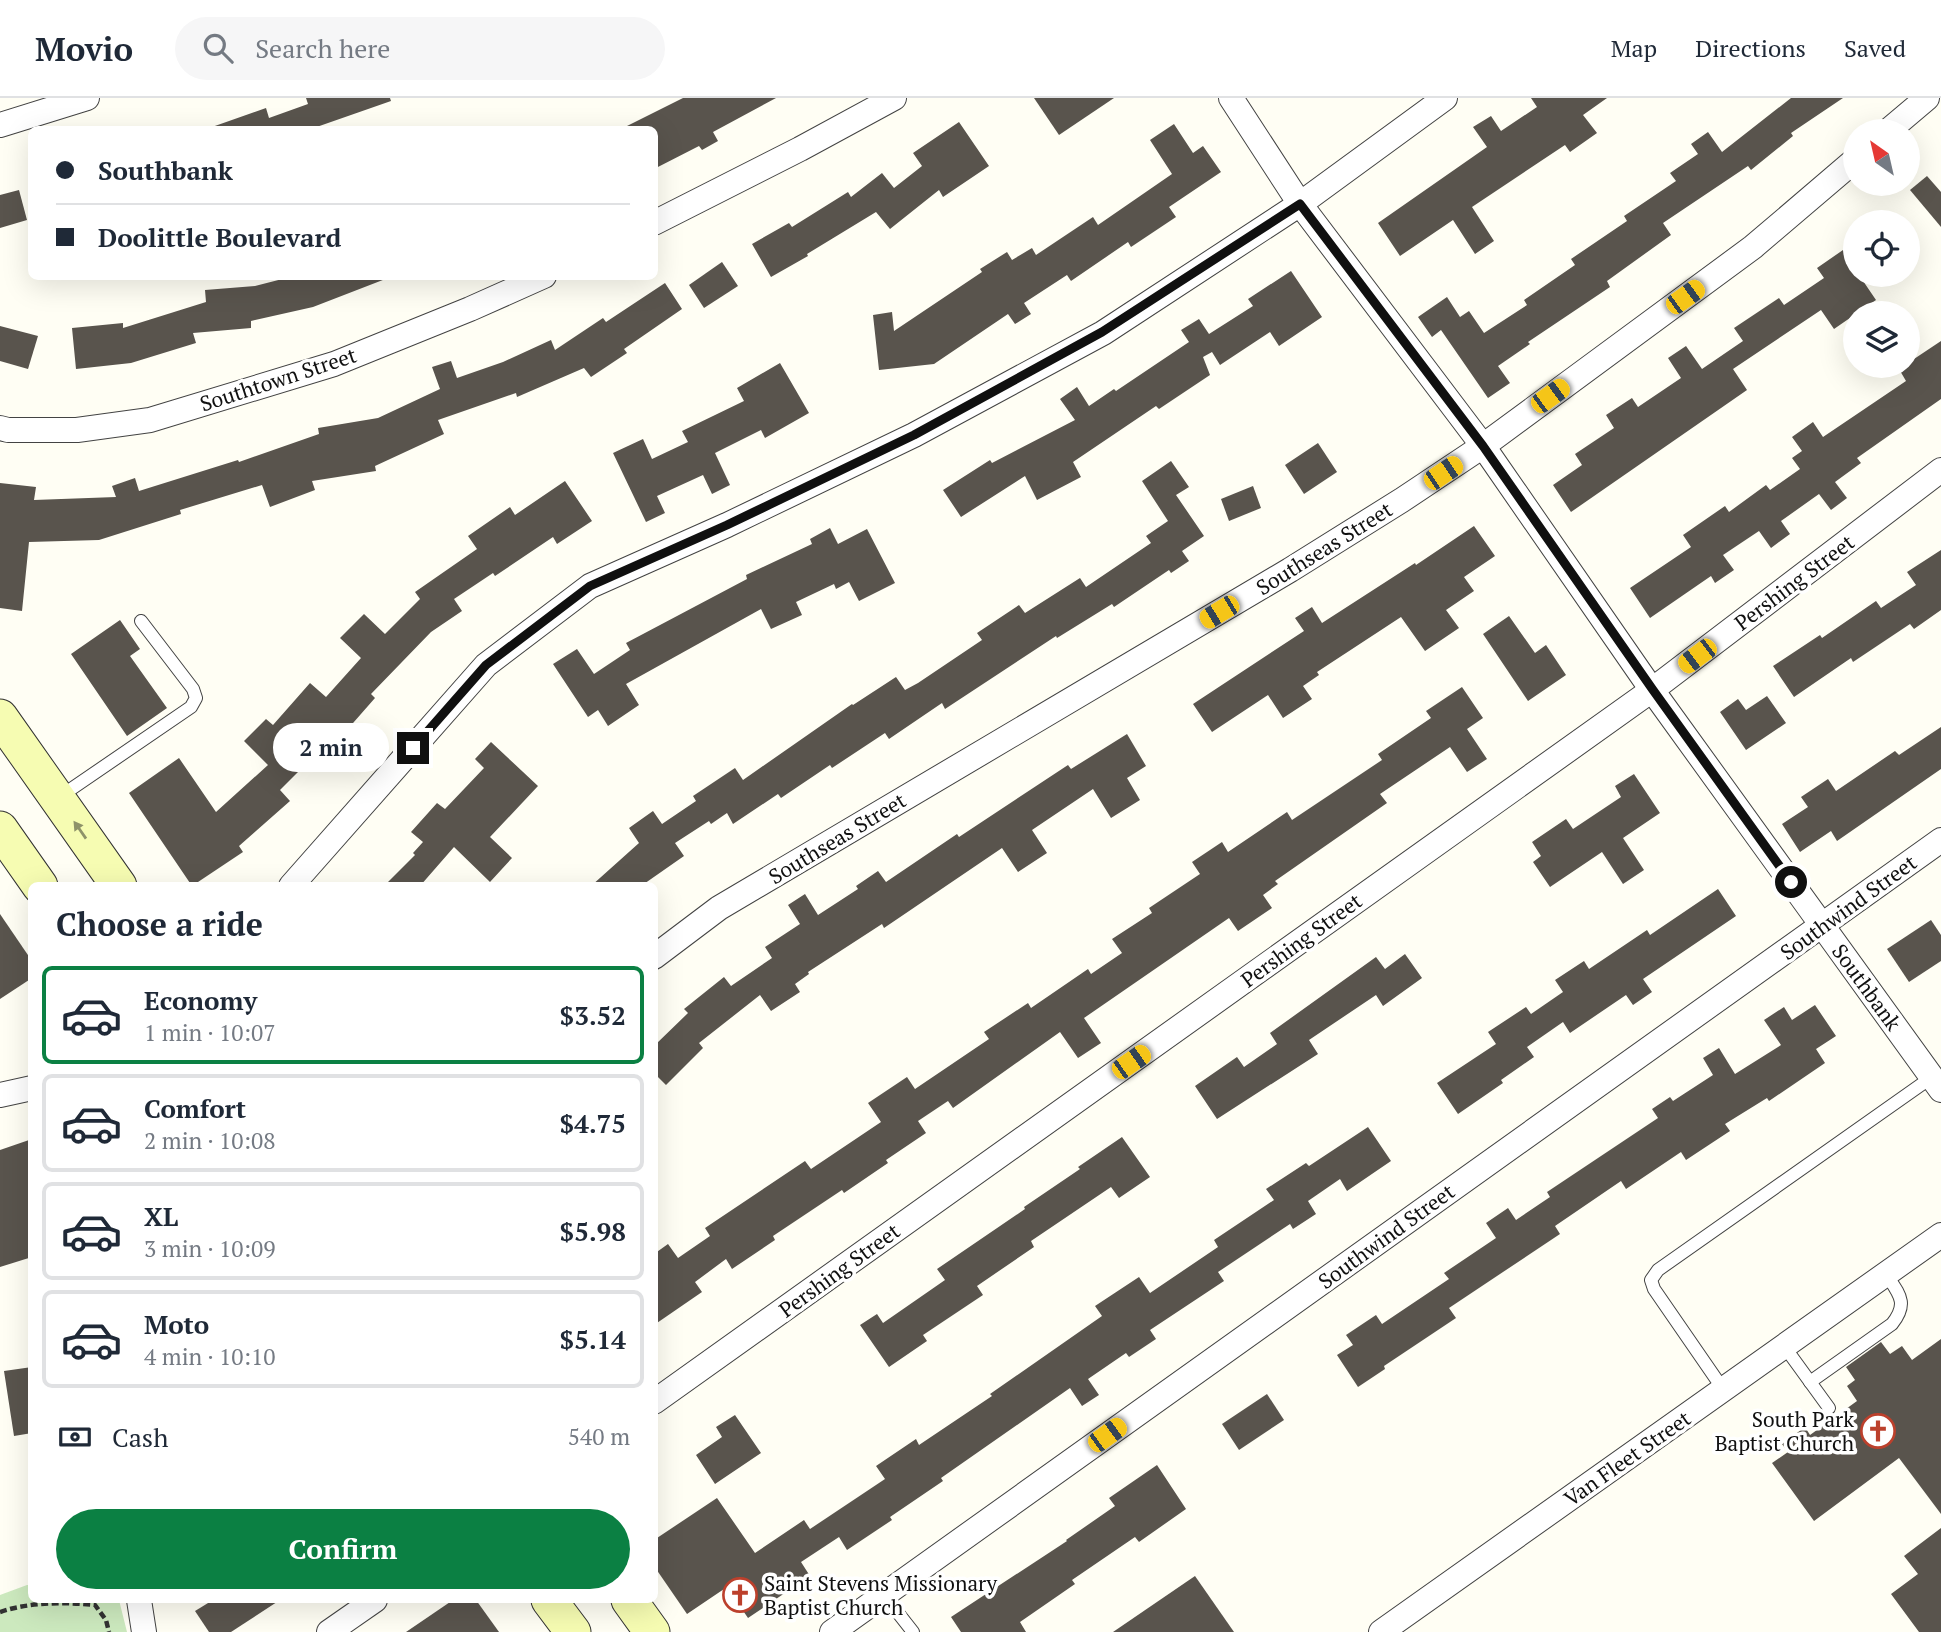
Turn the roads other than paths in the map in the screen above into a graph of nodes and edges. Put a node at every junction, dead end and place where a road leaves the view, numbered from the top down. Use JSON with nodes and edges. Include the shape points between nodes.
{"nodes":[{"id":1,"x":88,"y":98,"type":"edge"},
{"id":2,"x":894,"y":98,"type":"edge"},
{"id":3,"x":1231,"y":98,"type":"edge"},
{"id":4,"x":1445,"y":98,"type":"edge"},
{"id":5,"x":1927,"y":98,"type":"edge"},
{"id":6,"x":1902,"y":119,"type":"edge"},
{"id":7,"x":0,"y":125,"type":"edge"},
{"id":8,"x":1843,"y":170,"type":"edge"},
{"id":9,"x":1300,"y":204,"type":"junction"},
{"id":10,"x":658,"y":221,"type":"edge"},
{"id":11,"x":535,"y":280,"type":"edge"},
{"id":12,"x":0,"y":428,"type":"edge"},
{"id":13,"x":1483,"y":446,"type":"junction"},
{"id":14,"x":1941,"y":470,"type":"edge"},
{"id":15,"x":141,"y":621,"type":"dead end"},
{"id":16,"x":1653,"y":690,"type":"junction"},
{"id":17,"x":0,"y":717,"type":"edge"},
{"id":18,"x":58,"y":798,"type":"junction"},
{"id":19,"x":1,"y":834,"type":"edge"},
{"id":20,"x":1941,"y":840,"type":"edge"},
{"id":21,"x":37,"y":882,"type":"edge"},
{"id":22,"x":116,"y":882,"type":"edge"},
{"id":23,"x":295,"y":882,"type":"edge"},
{"id":24,"x":1822,"y":925,"type":"junction"},
{"id":25,"x":658,"y":954,"type":"edge"},
{"id":26,"x":1936,"y":1084,"type":"edge"},
{"id":27,"x":28,"y":1089,"type":"edge"},
{"id":28,"x":0,"y":1095,"type":"edge"},
{"id":29,"x":1941,"y":1235,"type":"edge"},
{"id":30,"x":1886,"y":1274,"type":"junction"},
{"id":31,"x":1784,"y":1346,"type":"junction"},
{"id":32,"x":1810,"y":1382,"type":"junction"},
{"id":33,"x":1723,"y":1389,"type":"junction"},
{"id":34,"x":658,"y":1399,"type":"edge"},
{"id":35,"x":1829,"y":1408,"type":"dead end"},
{"id":36,"x":884,"y":1595,"type":"junction"},
{"id":37,"x":139,"y":1603,"type":"edge"},
{"id":38,"x":371,"y":1603,"type":"edge"},
{"id":39,"x":551,"y":1603,"type":"edge"},
{"id":40,"x":631,"y":1603,"type":"edge"},
{"id":41,"x":144,"y":1632,"type":"edge"},
{"id":42,"x":329,"y":1632,"type":"edge"},
{"id":43,"x":573,"y":1632,"type":"edge"},
{"id":44,"x":653,"y":1632,"type":"edge"},
{"id":45,"x":831,"y":1632,"type":"edge"},
{"id":46,"x":912,"y":1632,"type":"edge"},
{"id":47,"x":1381,"y":1632,"type":"edge"}],
"edges":[{"from":1,"to":7,"type":"street"},
{"from":2,"to":10,"type":"street"},
{"from":3,"to":9,"type":"street","name":"Southbank"},
{"from":4,"to":9,"type":"street"},
{"from":5,"to":6,"type":"street"},
{"from":8,"to":13,"type":"street","name":"Southseas Street","via":[[1753,247]]},
{"from":9,"to":13,"type":"street","name":"Southbank"},
{"from":9,"to":23,"type":"street","via":[[1102,332],[914,435],[590,586],[486,665]]},
{"from":11,"to":12,"type":"street","name":"Southtown Street","via":[[334,363],[150,420],[77,430]]},
{"from":13,"to":16,"type":"street","name":"Southbank"},
{"from":13,"to":25,"type":"street","name":"Southseas Street","via":[[1290,570],[719,908]]},
{"from":14,"to":16,"type":"street","name":"Pershing Street"},
{"from":15,"to":18,"type":"lane","via":[[196,698],[191,707]]},
{"from":16,"to":24,"type":"street","name":"Southbank"},
{"from":16,"to":34,"type":"street","name":"Pershing Street"},
{"from":17,"to":18,"type":"main road"},
{"from":22,"to":18,"type":"main road","one_way":true},
{"from":19,"to":21,"type":"main road"},
{"from":20,"to":24,"type":"street","name":"Southwind Street"},
{"from":24,"to":26,"type":"street","name":"Southbank"},
{"from":24,"to":36,"type":"street","name":"Southwind Street"},
{"from":26,"to":33,"type":"lane","via":[[1658,1270],[1651,1280]]},
{"from":27,"to":28,"type":"street"},
{"from":29,"to":30,"type":"street","name":"Van Fleet Street"},
{"from":30,"to":31,"type":"street","name":"Van Fleet Street"},
{"from":30,"to":32,"type":"lane","via":[[1900,1297],[1899,1316]]},
{"from":31,"to":32,"type":"lane"},
{"from":31,"to":33,"type":"street","name":"Van Fleet Street"},
{"from":32,"to":35,"type":"lane"},
{"from":33,"to":47,"type":"street","name":"Van Fleet Street"},
{"from":36,"to":45,"type":"street","name":"Southwind Street"},
{"from":36,"to":46,"type":"lane"},
{"from":37,"to":41,"type":"street"},
{"from":38,"to":42,"type":"street"},
{"from":39,"to":43,"type":"main road"},
{"from":40,"to":44,"type":"main road"}]}
